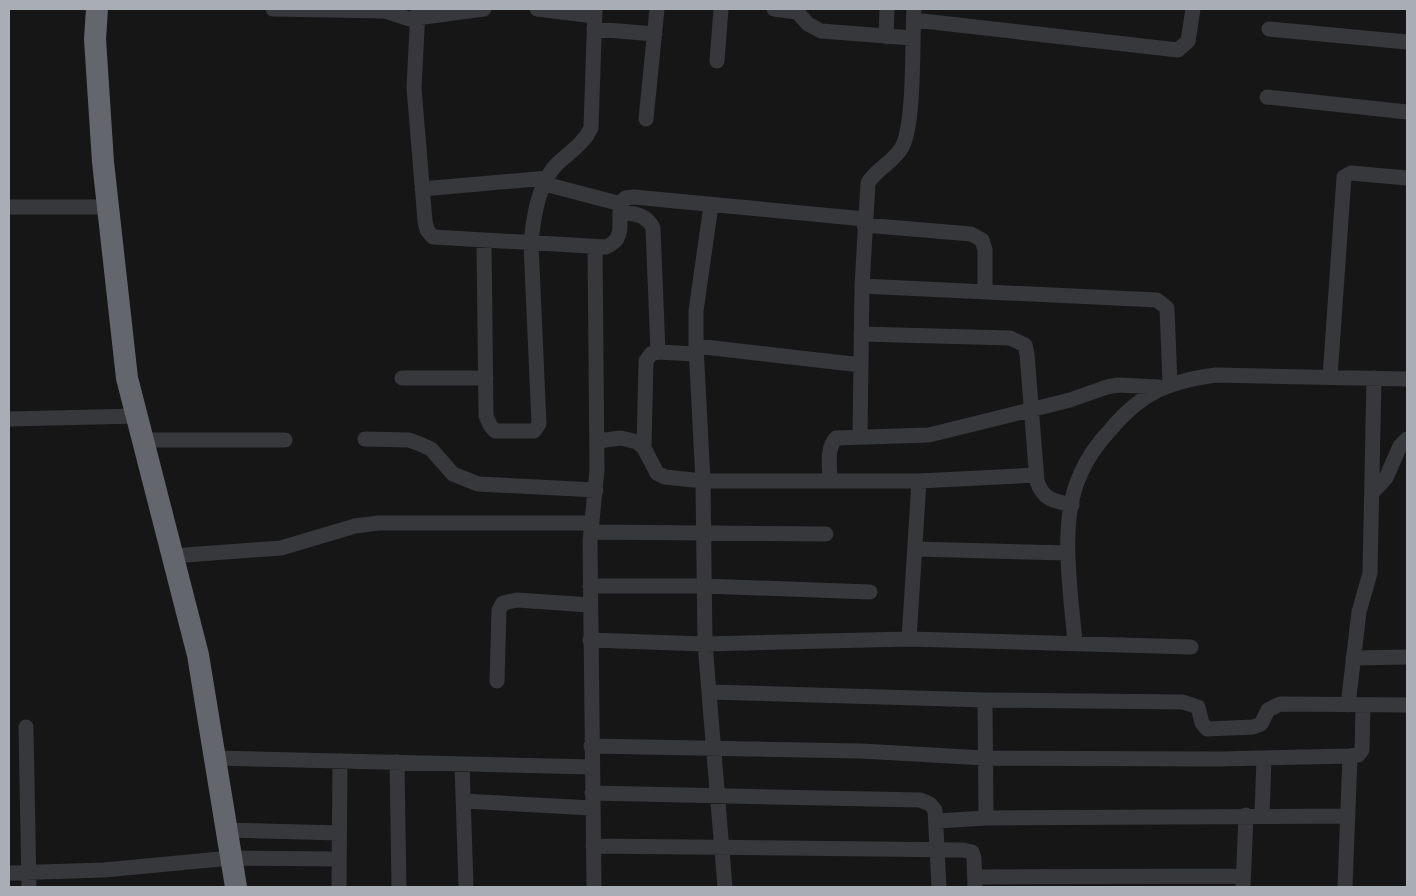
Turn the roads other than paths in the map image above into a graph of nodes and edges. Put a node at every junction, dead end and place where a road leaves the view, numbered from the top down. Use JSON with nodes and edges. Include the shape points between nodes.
{"nodes":[{"id":1,"x":97,"y":9,"type":"edge"},
{"id":2,"x":273,"y":9,"type":"edge"},
{"id":3,"x":484,"y":9,"type":"edge"},
{"id":4,"x":537,"y":9,"type":"edge"},
{"id":5,"x":658,"y":9,"type":"edge"},
{"id":6,"x":721,"y":9,"type":"edge"},
{"id":7,"x":774,"y":9,"type":"edge"},
{"id":8,"x":886,"y":9,"type":"edge"},
{"id":9,"x":1193,"y":9,"type":"edge"},
{"id":10,"x":418,"y":14,"type":"edge"},
{"id":11,"x":914,"y":14,"type":"edge"},
{"id":12,"x":594,"y":18,"type":"edge"},
{"id":13,"x":1270,"y":29,"type":"dead end"},
{"id":14,"x":655,"y":34,"type":"junction"},
{"id":15,"x":886,"y":37,"type":"junction"},
{"id":16,"x":912,"y":38,"type":"junction"},
{"id":17,"x":1407,"y":42,"type":"edge"},
{"id":18,"x":717,"y":61,"type":"dead end"},
{"id":19,"x":1267,"y":97,"type":"dead end"},
{"id":20,"x":1407,"y":112,"type":"edge"},
{"id":21,"x":646,"y":119,"type":"dead end"},
{"id":22,"x":1407,"y":178,"type":"edge"},
{"id":23,"x":547,"y":181,"type":"junction"},
{"id":24,"x":422,"y":189,"type":"junction"},
{"id":25,"x":711,"y":205,"type":"junction"},
{"id":26,"x":9,"y":207,"type":"edge"},
{"id":27,"x":108,"y":207,"type":"junction"},
{"id":28,"x":621,"y":208,"type":"junction"},
{"id":29,"x":865,"y":222,"type":"junction"},
{"id":30,"x":484,"y":242,"type":"junction"},
{"id":31,"x":531,"y":244,"type":"junction"},
{"id":32,"x":595,"y":247,"type":"junction"},
{"id":33,"x":862,"y":286,"type":"junction"},
{"id":34,"x":985,"y":291,"type":"junction"},
{"id":35,"x":861,"y":334,"type":"junction"},
{"id":36,"x":696,"y":350,"type":"junction"},
{"id":37,"x":658,"y":352,"type":"junction"},
{"id":38,"x":861,"y":365,"type":"junction"},
{"id":39,"x":1330,"y":377,"type":"junction"},
{"id":40,"x":402,"y":378,"type":"dead end"},
{"id":41,"x":486,"y":378,"type":"junction"},
{"id":42,"x":1374,"y":378,"type":"junction"},
{"id":43,"x":1407,"y":379,"type":"edge"},
{"id":44,"x":1165,"y":386,"type":"junction"},
{"id":45,"x":1032,"y":410,"type":"junction"},
{"id":46,"x":137,"y":416,"type":"junction"},
{"id":47,"x":9,"y":419,"type":"edge"},
{"id":48,"x":860,"y":437,"type":"junction"},
{"id":49,"x":365,"y":439,"type":"dead end"},
{"id":50,"x":1407,"y":439,"type":"edge"},
{"id":51,"x":143,"y":440,"type":"junction"},
{"id":52,"x":285,"y":440,"type":"dead end"},
{"id":53,"x":597,"y":442,"type":"junction"},
{"id":54,"x":644,"y":448,"type":"junction"},
{"id":55,"x":1036,"y":475,"type":"junction"},
{"id":56,"x":703,"y":481,"type":"junction"},
{"id":57,"x":830,"y":481,"type":"junction"},
{"id":58,"x":919,"y":481,"type":"junction"},
{"id":59,"x":596,"y":490,"type":"junction"},
{"id":60,"x":1372,"y":493,"type":"junction"},
{"id":61,"x":1072,"y":505,"type":"junction"},
{"id":62,"x":591,"y":528,"type":"junction"},
{"id":63,"x":704,"y":531,"type":"junction"},
{"id":64,"x":826,"y":534,"type":"dead end"},
{"id":65,"x":915,"y":549,"type":"junction"},
{"id":66,"x":1068,"y":553,"type":"junction"},
{"id":67,"x":172,"y":556,"type":"junction"},
{"id":68,"x":590,"y":586,"type":"junction"},
{"id":69,"x":704,"y":586,"type":"junction"},
{"id":70,"x":870,"y":592,"type":"dead end"},
{"id":71,"x":590,"y":605,"type":"junction"},
{"id":72,"x":909,"y":638,"type":"junction"},
{"id":73,"x":590,"y":640,"type":"junction"},
{"id":74,"x":1075,"y":643,"type":"junction"},
{"id":75,"x":705,"y":644,"type":"junction"},
{"id":76,"x":1191,"y":647,"type":"dead end"},
{"id":77,"x":1407,"y":657,"type":"edge"},
{"id":78,"x":1353,"y":658,"type":"junction"},
{"id":79,"x":498,"y":681,"type":"dead end"},
{"id":80,"x":709,"y":692,"type":"junction"},
{"id":81,"x":985,"y":700,"type":"junction"},
{"id":82,"x":1356,"y":705,"type":"junction"},
{"id":83,"x":1407,"y":705,"type":"edge"},
{"id":84,"x":26,"y":727,"type":"dead end"},
{"id":85,"x":591,"y":746,"type":"junction"},
{"id":86,"x":715,"y":747,"type":"junction"},
{"id":87,"x":1350,"y":756,"type":"junction"},
{"id":88,"x":214,"y":758,"type":"junction"},
{"id":89,"x":985,"y":758,"type":"junction"},
{"id":90,"x":1264,"y":759,"type":"junction"},
{"id":91,"x":340,"y":761,"type":"junction"},
{"id":92,"x":397,"y":762,"type":"junction"},
{"id":93,"x":462,"y":764,"type":"junction"},
{"id":94,"x":591,"y":767,"type":"junction"},
{"id":95,"x":592,"y":793,"type":"junction"},
{"id":96,"x":718,"y":796,"type":"junction"},
{"id":97,"x":463,"y":800,"type":"junction"},
{"id":98,"x":592,"y":808,"type":"junction"},
{"id":99,"x":1246,"y":815,"type":"junction"},
{"id":100,"x":1262,"y":815,"type":"junction"},
{"id":101,"x":1348,"y":816,"type":"junction"},
{"id":102,"x":986,"y":818,"type":"junction"},
{"id":103,"x":937,"y":821,"type":"junction"},
{"id":104,"x":226,"y":830,"type":"junction"},
{"id":105,"x":339,"y":833,"type":"junction"},
{"id":106,"x":593,"y":846,"type":"junction"},
{"id":107,"x":722,"y":846,"type":"junction"},
{"id":108,"x":938,"y":850,"type":"junction"},
{"id":109,"x":231,"y":858,"type":"junction"},
{"id":110,"x":339,"y":859,"type":"junction"},
{"id":111,"x":9,"y":873,"type":"edge"},
{"id":112,"x":28,"y":880,"type":"edge"},
{"id":113,"x":975,"y":882,"type":"edge"},
{"id":114,"x":1243,"y":882,"type":"edge"},
{"id":115,"x":236,"y":887,"type":"edge"},
{"id":116,"x":339,"y":887,"type":"edge"},
{"id":117,"x":399,"y":887,"type":"edge"},
{"id":118,"x":466,"y":887,"type":"edge"},
{"id":119,"x":594,"y":887,"type":"edge"},
{"id":120,"x":725,"y":887,"type":"edge"},
{"id":121,"x":939,"y":887,"type":"edge"},
{"id":122,"x":1345,"y":887,"type":"edge"}],
"edges":[{"from":1,"to":27,"type":"highway","via":[[95,39]]},
{"from":2,"to":10,"type":"street","via":[[385,11],[409,19]]},
{"from":3,"to":10,"type":"street"},
{"from":4,"to":12,"type":"street"},
{"from":5,"to":14,"type":"street"},
{"from":6,"to":18,"type":"street"},
{"from":7,"to":15,"type":"street","via":[[797,12],[808,24],[822,31]]},
{"from":8,"to":15,"type":"street"},
{"from":9,"to":11,"type":"street","via":[[1188,41],[1178,50]]},
{"from":10,"to":24,"type":"street","via":[[414,88]]},
{"from":11,"to":16,"type":"street"},
{"from":12,"to":14,"type":"street"},
{"from":12,"to":23,"type":"street","via":[[591,128],[585,140],[560,162]]},
{"from":13,"to":17,"type":"street"},
{"from":14,"to":21,"type":"street"},
{"from":15,"to":16,"type":"street"},
{"from":16,"to":29,"type":"street","via":[[903,146],[873,174],[868,183]]},
{"from":19,"to":20,"type":"street"},
{"from":22,"to":39,"type":"street","via":[[1351,172],[1344,176]]},
{"from":23,"to":24,"type":"street"},
{"from":23,"to":28,"type":"street"},
{"from":23,"to":31,"type":"street","via":[[533,222]]},
{"from":24,"to":30,"type":"street","via":[[427,230],[433,237]]},
{"from":25,"to":28,"type":"street","via":[[625,198]]},
{"from":25,"to":29,"type":"street"},
{"from":25,"to":36,"type":"street","via":[[696,311]]},
{"from":26,"to":27,"type":"street"},
{"from":27,"to":46,"type":"highway","via":[[127,378]]},
{"from":28,"to":32,"type":"street","via":[[618,238],[606,247]]},
{"from":28,"to":37,"type":"street","via":[[643,216],[653,228]]},
{"from":29,"to":33,"type":"street"},
{"from":29,"to":34,"type":"street","via":[[971,234],[982,240]]},
{"from":30,"to":31,"type":"street"},
{"from":30,"to":41,"type":"street"},
{"from":31,"to":32,"type":"street"},
{"from":31,"to":41,"type":"street","via":[[537,429],[509,433],[496,431],[486,416]]},
{"from":32,"to":53,"type":"street"},
{"from":33,"to":34,"type":"street"},
{"from":33,"to":35,"type":"street"},
{"from":34,"to":44,"type":"street","via":[[1147,299],[1163,303],[1168,318]]},
{"from":35,"to":38,"type":"street"},
{"from":35,"to":45,"type":"street","via":[[1018,340],[1025,345],[1027,354]]},
{"from":36,"to":37,"type":"street"},
{"from":36,"to":38,"type":"street"},
{"from":36,"to":56,"type":"street"},
{"from":37,"to":54,"type":"street","via":[[651,354],[644,370]]},
{"from":38,"to":48,"type":"street"},
{"from":39,"to":42,"type":"street"},
{"from":39,"to":44,"type":"street","via":[[1216,375]]},
{"from":40,"to":41,"type":"street"},
{"from":42,"to":43,"type":"street"},
{"from":42,"to":60,"type":"street"},
{"from":44,"to":45,"type":"street","via":[[1118,385]]},
{"from":44,"to":61,"type":"street","via":[[1137,402],[1097,445],[1080,473]]},
{"from":45,"to":48,"type":"street","via":[[929,435]]},
{"from":45,"to":55,"type":"street"},
{"from":46,"to":47,"type":"street"},
{"from":46,"to":51,"type":"highway"},
{"from":48,"to":57,"type":"street","via":[[836,438],[831,444]]},
{"from":49,"to":59,"type":"street","via":[[409,440],[420,444],[431,450],[454,474],[478,484]]},
{"from":50,"to":60,"type":"street","via":[[1400,446],[1386,478]]},
{"from":51,"to":52,"type":"street"},
{"from":51,"to":67,"type":"highway"},
{"from":53,"to":54,"type":"street","via":[[630,439]]},
{"from":53,"to":59,"type":"street"},
{"from":54,"to":56,"type":"street","via":[[657,473],[665,477]]},
{"from":55,"to":58,"type":"street"},
{"from":55,"to":61,"type":"street","via":[[1040,492],[1046,498]]},
{"from":56,"to":57,"type":"street"},
{"from":56,"to":63,"type":"street"},
{"from":57,"to":58,"type":"street"},
{"from":58,"to":65,"type":"street"},
{"from":59,"to":62,"type":"street"},
{"from":60,"to":78,"type":"street","via":[[1370,573],[1358,612]]},
{"from":61,"to":66,"type":"street"},
{"from":62,"to":63,"type":"street"},
{"from":62,"to":67,"type":"street","via":[[378,523],[355,526],[281,548]]},
{"from":62,"to":68,"type":"street"},
{"from":63,"to":64,"type":"street"},
{"from":63,"to":69,"type":"street"},
{"from":65,"to":66,"type":"street"},
{"from":65,"to":72,"type":"street"},
{"from":66,"to":74,"type":"street"},
{"from":67,"to":88,"type":"highway","via":[[198,655]]},
{"from":68,"to":69,"type":"street"},
{"from":68,"to":71,"type":"street"},
{"from":69,"to":70,"type":"street"},
{"from":69,"to":75,"type":"street"},
{"from":71,"to":73,"type":"street"},
{"from":71,"to":79,"type":"street","via":[[517,600],[503,603],[499,610]]},
{"from":72,"to":74,"type":"street"},
{"from":72,"to":75,"type":"street"},
{"from":73,"to":75,"type":"street"},
{"from":73,"to":85,"type":"street"},
{"from":74,"to":76,"type":"street"},
{"from":75,"to":80,"type":"street"},
{"from":77,"to":78,"type":"street"},
{"from":78,"to":82,"type":"street"},
{"from":80,"to":81,"type":"street"},
{"from":80,"to":86,"type":"street"},
{"from":81,"to":82,"type":"street","via":[[1183,702],[1198,707],[1207,729],[1261,724],[1268,710],[1280,704]]},
{"from":81,"to":89,"type":"street"},
{"from":82,"to":83,"type":"street"},
{"from":82,"to":87,"type":"street","via":[[1362,750],[1358,755]]},
{"from":84,"to":112,"type":"street"},
{"from":85,"to":86,"type":"street"},
{"from":85,"to":94,"type":"street"},
{"from":86,"to":89,"type":"street"},
{"from":86,"to":96,"type":"street"},
{"from":87,"to":90,"type":"street"},
{"from":87,"to":101,"type":"street"},
{"from":88,"to":91,"type":"street"},
{"from":88,"to":104,"type":"highway"},
{"from":89,"to":90,"type":"street"},
{"from":89,"to":102,"type":"street"},
{"from":90,"to":100,"type":"street"},
{"from":91,"to":92,"type":"street"},
{"from":91,"to":105,"type":"street"},
{"from":92,"to":93,"type":"street"},
{"from":92,"to":117,"type":"street"},
{"from":93,"to":94,"type":"street"},
{"from":93,"to":97,"type":"street"},
{"from":94,"to":95,"type":"street"},
{"from":95,"to":96,"type":"street"},
{"from":95,"to":98,"type":"street"},
{"from":96,"to":103,"type":"street","via":[[920,800],[935,810]]},
{"from":96,"to":107,"type":"street"},
{"from":97,"to":98,"type":"street"},
{"from":97,"to":118,"type":"street"},
{"from":98,"to":106,"type":"street"},
{"from":99,"to":100,"type":"street"},
{"from":99,"to":102,"type":"street"},
{"from":99,"to":114,"type":"street"},
{"from":100,"to":101,"type":"street"},
{"from":101,"to":122,"type":"street"},
{"from":102,"to":103,"type":"street"},
{"from":103,"to":108,"type":"street"},
{"from":104,"to":105,"type":"street"},
{"from":104,"to":109,"type":"highway"},
{"from":105,"to":110,"type":"street"},
{"from":106,"to":107,"type":"street"},
{"from":106,"to":119,"type":"street"},
{"from":107,"to":108,"type":"street"},
{"from":107,"to":120,"type":"street"},
{"from":108,"to":113,"type":"street","via":[[972,852]]},
{"from":108,"to":121,"type":"street"},
{"from":109,"to":110,"type":"street"},
{"from":109,"to":112,"type":"street"},
{"from":109,"to":115,"type":"highway"},
{"from":110,"to":116,"type":"street"},
{"from":111,"to":112,"type":"street"},
{"from":113,"to":114,"type":"street"}]}
